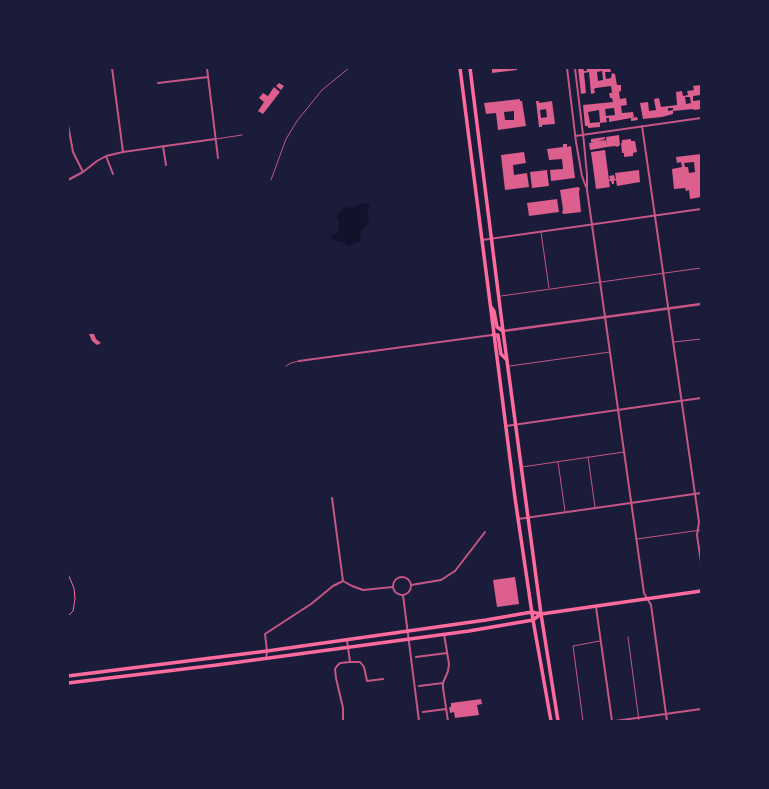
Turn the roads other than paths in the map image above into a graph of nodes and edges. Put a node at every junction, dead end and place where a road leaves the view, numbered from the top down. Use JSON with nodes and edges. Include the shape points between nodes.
{"nodes":[{"id":1,"x":112,"y":68,"type":"edge"},
{"id":2,"x":207,"y":68,"type":"edge"},
{"id":3,"x":349,"y":68,"type":"edge"},
{"id":4,"x":460,"y":68,"type":"edge"},
{"id":5,"x":470,"y":68,"type":"edge"},
{"id":6,"x":567,"y":68,"type":"edge"},
{"id":7,"x":575,"y":68,"type":"edge"},
{"id":8,"x":208,"y":77,"type":"junction"},
{"id":9,"x":158,"y":83,"type":"dead end"},
{"id":10,"x":701,"y":118,"type":"edge"},
{"id":11,"x":68,"y":126,"type":"edge"},
{"id":12,"x":642,"y":126,"type":"junction"},
{"id":13,"x":68,"y":129,"type":"edge"},
{"id":14,"x":242,"y":135,"type":"dead end"},
{"id":15,"x":583,"y":135,"type":"junction"},
{"id":16,"x":575,"y":136,"type":"junction"},
{"id":17,"x":215,"y":139,"type":"junction"},
{"id":18,"x":163,"y":146,"type":"junction"},
{"id":19,"x":123,"y":152,"type":"junction"},
{"id":20,"x":106,"y":156,"type":"junction"},
{"id":21,"x":218,"y":158,"type":"dead end"},
{"id":22,"x":166,"y":164,"type":"dead end"},
{"id":23,"x":83,"y":172,"type":"junction"},
{"id":24,"x":113,"y":174,"type":"dead end"},
{"id":25,"x":68,"y":180,"type":"edge"},
{"id":26,"x":271,"y":180,"type":"dead end"},
{"id":27,"x":587,"y":190,"type":"junction"},
{"id":28,"x":701,"y":209,"type":"edge"},
{"id":29,"x":655,"y":215,"type":"junction"},
{"id":30,"x":592,"y":224,"type":"junction"},
{"id":31,"x":541,"y":232,"type":"junction"},
{"id":32,"x":490,"y":239,"type":"junction"},
{"id":33,"x":482,"y":240,"type":"junction"},
{"id":34,"x":701,"y":268,"type":"edge"},
{"id":35,"x":663,"y":274,"type":"junction"},
{"id":36,"x":600,"y":282,"type":"junction"},
{"id":37,"x":549,"y":289,"type":"junction"},
{"id":38,"x":498,"y":297,"type":"junction"},
{"id":39,"x":490,"y":303,"type":"junction"},
{"id":40,"x":701,"y":304,"type":"edge"},
{"id":41,"x":668,"y":308,"type":"junction"},
{"id":42,"x":605,"y":317,"type":"junction"},
{"id":43,"x":503,"y":331,"type":"junction"},
{"id":44,"x":493,"y":335,"type":"junction"},
{"id":45,"x":701,"y":339,"type":"edge"},
{"id":46,"x":673,"y":342,"type":"junction"},
{"id":47,"x":610,"y":352,"type":"junction"},
{"id":48,"x":507,"y":360,"type":"junction"},
{"id":49,"x":299,"y":361,"type":"joint"},
{"id":50,"x":286,"y":366,"type":"dead end"},
{"id":51,"x":507,"y":366,"type":"junction"},
{"id":52,"x":701,"y":398,"type":"edge"},
{"id":53,"x":682,"y":401,"type":"junction"},
{"id":54,"x":618,"y":410,"type":"junction"},
{"id":55,"x":515,"y":425,"type":"junction"},
{"id":56,"x":505,"y":426,"type":"junction"},
{"id":57,"x":624,"y":452,"type":"junction"},
{"id":58,"x":588,"y":457,"type":"junction"},
{"id":59,"x":558,"y":462,"type":"junction"},
{"id":60,"x":521,"y":467,"type":"junction"},
{"id":61,"x":701,"y":493,"type":"edge"},
{"id":62,"x":695,"y":494,"type":"junction"},
{"id":63,"x":332,"y":498,"type":"dead end"},
{"id":64,"x":632,"y":503,"type":"junction"},
{"id":65,"x":595,"y":508,"type":"junction"},
{"id":66,"x":565,"y":512,"type":"junction"},
{"id":67,"x":528,"y":517,"type":"junction"},
{"id":68,"x":518,"y":519,"type":"junction"},
{"id":69,"x":698,"y":530,"type":"junction"},
{"id":70,"x":701,"y":530,"type":"edge"},
{"id":71,"x":485,"y":532,"type":"dead end"},
{"id":72,"x":637,"y":539,"type":"junction"},
{"id":73,"x":701,"y":562,"type":"edge"},
{"id":74,"x":343,"y":581,"type":"junction"},
{"id":75,"x":411,"y":585,"type":"junction"},
{"id":76,"x":393,"y":587,"type":"junction"},
{"id":77,"x":701,"y":590,"type":"edge"},
{"id":78,"x":403,"y":595,"type":"junction"},
{"id":79,"x":648,"y":598,"type":"junction"},
{"id":80,"x":596,"y":606,"type":"junction"},
{"id":81,"x":532,"y":612,"type":"junction"},
{"id":82,"x":541,"y":614,"type":"junction"},
{"id":83,"x":533,"y":620,"type":"junction"},
{"id":84,"x":408,"y":632,"type":"junction"},
{"id":85,"x":444,"y":634,"type":"junction"},
{"id":86,"x":628,"y":637,"type":"dead end"},
{"id":87,"x":409,"y":639,"type":"junction"},
{"id":88,"x":347,"y":640,"type":"junction"},
{"id":89,"x":601,"y":640,"type":"junction"},
{"id":90,"x":348,"y":647,"type":"junction"},
{"id":91,"x":267,"y":652,"type":"junction"},
{"id":92,"x":447,"y":653,"type":"junction"},
{"id":93,"x":416,"y":657,"type":"dead end"},
{"id":94,"x":266,"y":659,"type":"junction"},
{"id":95,"x":350,"y":662,"type":"junction"},
{"id":96,"x":68,"y":676,"type":"edge"},
{"id":97,"x":383,"y":680,"type":"dead end"},
{"id":98,"x":68,"y":683,"type":"edge"},
{"id":99,"x":443,"y":683,"type":"junction"},
{"id":100,"x":419,"y":686,"type":"dead end"},
{"id":101,"x":446,"y":709,"type":"junction"},
{"id":102,"x":701,"y":709,"type":"edge"},
{"id":103,"x":423,"y":712,"type":"dead end"},
{"id":104,"x":666,"y":714,"type":"junction"},
{"id":105,"x":639,"y":717,"type":"junction"},
{"id":106,"x":343,"y":721,"type":"edge"},
{"id":107,"x":419,"y":721,"type":"edge"},
{"id":108,"x":448,"y":721,"type":"edge"},
{"id":109,"x":551,"y":721,"type":"edge"},
{"id":110,"x":558,"y":721,"type":"edge"},
{"id":111,"x":583,"y":721,"type":"edge"},
{"id":112,"x":612,"y":721,"type":"edge"},
{"id":113,"x":615,"y":721,"type":"edge"},
{"id":114,"x":639,"y":721,"type":"edge"},
{"id":115,"x":667,"y":721,"type":"edge"}],
"edges":[{"from":1,"to":19,"type":"street"},
{"from":2,"to":8,"type":"street"},
{"from":3,"to":26,"type":"lane","via":[[322,90],[297,121],[286,140]]},
{"from":4,"to":33,"type":"main road"},
{"from":5,"to":32,"type":"main road"},
{"from":6,"to":16,"type":"street"},
{"from":7,"to":15,"type":"street"},
{"from":8,"to":9,"type":"street"},
{"from":8,"to":17,"type":"street"},
{"from":10,"to":12,"type":"street"},
{"from":11,"to":13,"type":"street"},
{"from":12,"to":15,"type":"street"},
{"from":12,"to":29,"type":"street"},
{"from":13,"to":23,"type":"street","via":[[73,152]]},
{"from":14,"to":17,"type":"lane"},
{"from":15,"to":16,"type":"street"},
{"from":15,"to":27,"type":"street"},
{"from":16,"to":27,"type":"street"},
{"from":17,"to":18,"type":"street"},
{"from":17,"to":21,"type":"street"},
{"from":18,"to":19,"type":"street"},
{"from":18,"to":22,"type":"street"},
{"from":19,"to":20,"type":"street"},
{"from":20,"to":23,"type":"street"},
{"from":20,"to":24,"type":"street"},
{"from":23,"to":25,"type":"street"},
{"from":27,"to":30,"type":"street"},
{"from":28,"to":29,"type":"street"},
{"from":29,"to":30,"type":"street"},
{"from":29,"to":35,"type":"street"},
{"from":30,"to":31,"type":"street"},
{"from":30,"to":36,"type":"street"},
{"from":31,"to":32,"type":"street"},
{"from":31,"to":37,"type":"lane"},
{"from":32,"to":33,"type":"street"},
{"from":32,"to":38,"type":"main road"},
{"from":33,"to":39,"type":"main road"},
{"from":34,"to":35,"type":"lane"},
{"from":35,"to":36,"type":"lane"},
{"from":35,"to":41,"type":"street"},
{"from":36,"to":37,"type":"lane"},
{"from":36,"to":42,"type":"street"},
{"from":37,"to":38,"type":"lane"},
{"from":38,"to":43,"type":"main road"},
{"from":39,"to":43,"type":"main road","via":[[496,327]]},
{"from":39,"to":44,"type":"main road"},
{"from":40,"to":41,"type":"street"},
{"from":41,"to":42,"type":"street"},
{"from":41,"to":46,"type":"street"},
{"from":42,"to":43,"type":"street"},
{"from":42,"to":47,"type":"street"},
{"from":43,"to":48,"type":"main road"},
{"from":44,"to":48,"type":"main road","via":[[498,335],[501,354]]},
{"from":44,"to":49,"type":"street"},
{"from":44,"to":56,"type":"main road"},
{"from":45,"to":46,"type":"lane"},
{"from":46,"to":53,"type":"street"},
{"from":47,"to":51,"type":"lane"},
{"from":47,"to":54,"type":"street"},
{"from":48,"to":51,"type":"main road"},
{"from":49,"to":50,"type":"lane"},
{"from":51,"to":55,"type":"main road"},
{"from":52,"to":53,"type":"street"},
{"from":53,"to":54,"type":"street"},
{"from":53,"to":62,"type":"street"},
{"from":54,"to":55,"type":"street"},
{"from":54,"to":57,"type":"street"},
{"from":55,"to":56,"type":"street"},
{"from":55,"to":60,"type":"main road"},
{"from":56,"to":68,"type":"main road"},
{"from":57,"to":58,"type":"lane"},
{"from":57,"to":64,"type":"street"},
{"from":58,"to":59,"type":"lane"},
{"from":58,"to":65,"type":"lane"},
{"from":59,"to":60,"type":"lane"},
{"from":59,"to":66,"type":"lane"},
{"from":60,"to":67,"type":"main road"},
{"from":61,"to":62,"type":"street"},
{"from":62,"to":64,"type":"street"},
{"from":62,"to":69,"type":"street"},
{"from":63,"to":74,"type":"street"},
{"from":64,"to":65,"type":"street"},
{"from":64,"to":72,"type":"street"},
{"from":65,"to":66,"type":"street"},
{"from":66,"to":67,"type":"street"},
{"from":67,"to":68,"type":"street"},
{"from":67,"to":82,"type":"main road"},
{"from":68,"to":81,"type":"main road"},
{"from":69,"to":70,"type":"lane"},
{"from":69,"to":72,"type":"lane"},
{"from":69,"to":73,"type":"street"},
{"from":71,"to":75,"type":"street","via":[[456,571],[441,580]]},
{"from":72,"to":79,"type":"street","via":[[644,593]]},
{"from":74,"to":76,"type":"street","via":[[363,590]]},
{"from":74,"to":91,"type":"street","via":[[265,634]]},
{"from":75,"to":76,"type":"street","via":[[408,579],[401,577],[395,580]]},
{"from":75,"to":78,"type":"street","via":[[409,592]]},
{"from":76,"to":78,"type":"street","via":[[396,593]]},
{"from":77,"to":79,"type":"main road"},
{"from":78,"to":84,"type":"street"},
{"from":79,"to":80,"type":"main road"},
{"from":79,"to":104,"type":"street"},
{"from":80,"to":82,"type":"main road"},
{"from":80,"to":89,"type":"street"},
{"from":81,"to":82,"type":"main road"},
{"from":81,"to":83,"type":"main road"},
{"from":81,"to":84,"type":"main road"},
{"from":82,"to":83,"type":"main road"},
{"from":82,"to":110,"type":"main road"},
{"from":83,"to":85,"type":"main road"},
{"from":83,"to":109,"type":"main road"},
{"from":84,"to":87,"type":"street"},
{"from":84,"to":88,"type":"main road"},
{"from":85,"to":87,"type":"main road"},
{"from":85,"to":92,"type":"street"},
{"from":86,"to":105,"type":"lane"},
{"from":87,"to":90,"type":"main road"},
{"from":87,"to":107,"type":"street"},
{"from":88,"to":90,"type":"street"},
{"from":88,"to":91,"type":"main road"},
{"from":89,"to":111,"type":"lane","via":[[573,646]]},
{"from":89,"to":112,"type":"street"},
{"from":90,"to":94,"type":"main road"},
{"from":90,"to":95,"type":"street"},
{"from":91,"to":94,"type":"street"},
{"from":91,"to":96,"type":"main road"},
{"from":92,"to":93,"type":"street"},
{"from":92,"to":99,"type":"street","via":[[449,664]]},
{"from":94,"to":98,"type":"main road"},
{"from":95,"to":97,"type":"street","via":[[362,664],[367,681]]},
{"from":95,"to":106,"type":"street","via":[[340,663],[335,669]]},
{"from":99,"to":100,"type":"street"},
{"from":99,"to":101,"type":"street"},
{"from":101,"to":103,"type":"street"},
{"from":101,"to":108,"type":"street"},
{"from":102,"to":104,"type":"street"},
{"from":104,"to":105,"type":"street"},
{"from":104,"to":115,"type":"street"},
{"from":105,"to":113,"type":"street"},
{"from":105,"to":114,"type":"lane"}]}
